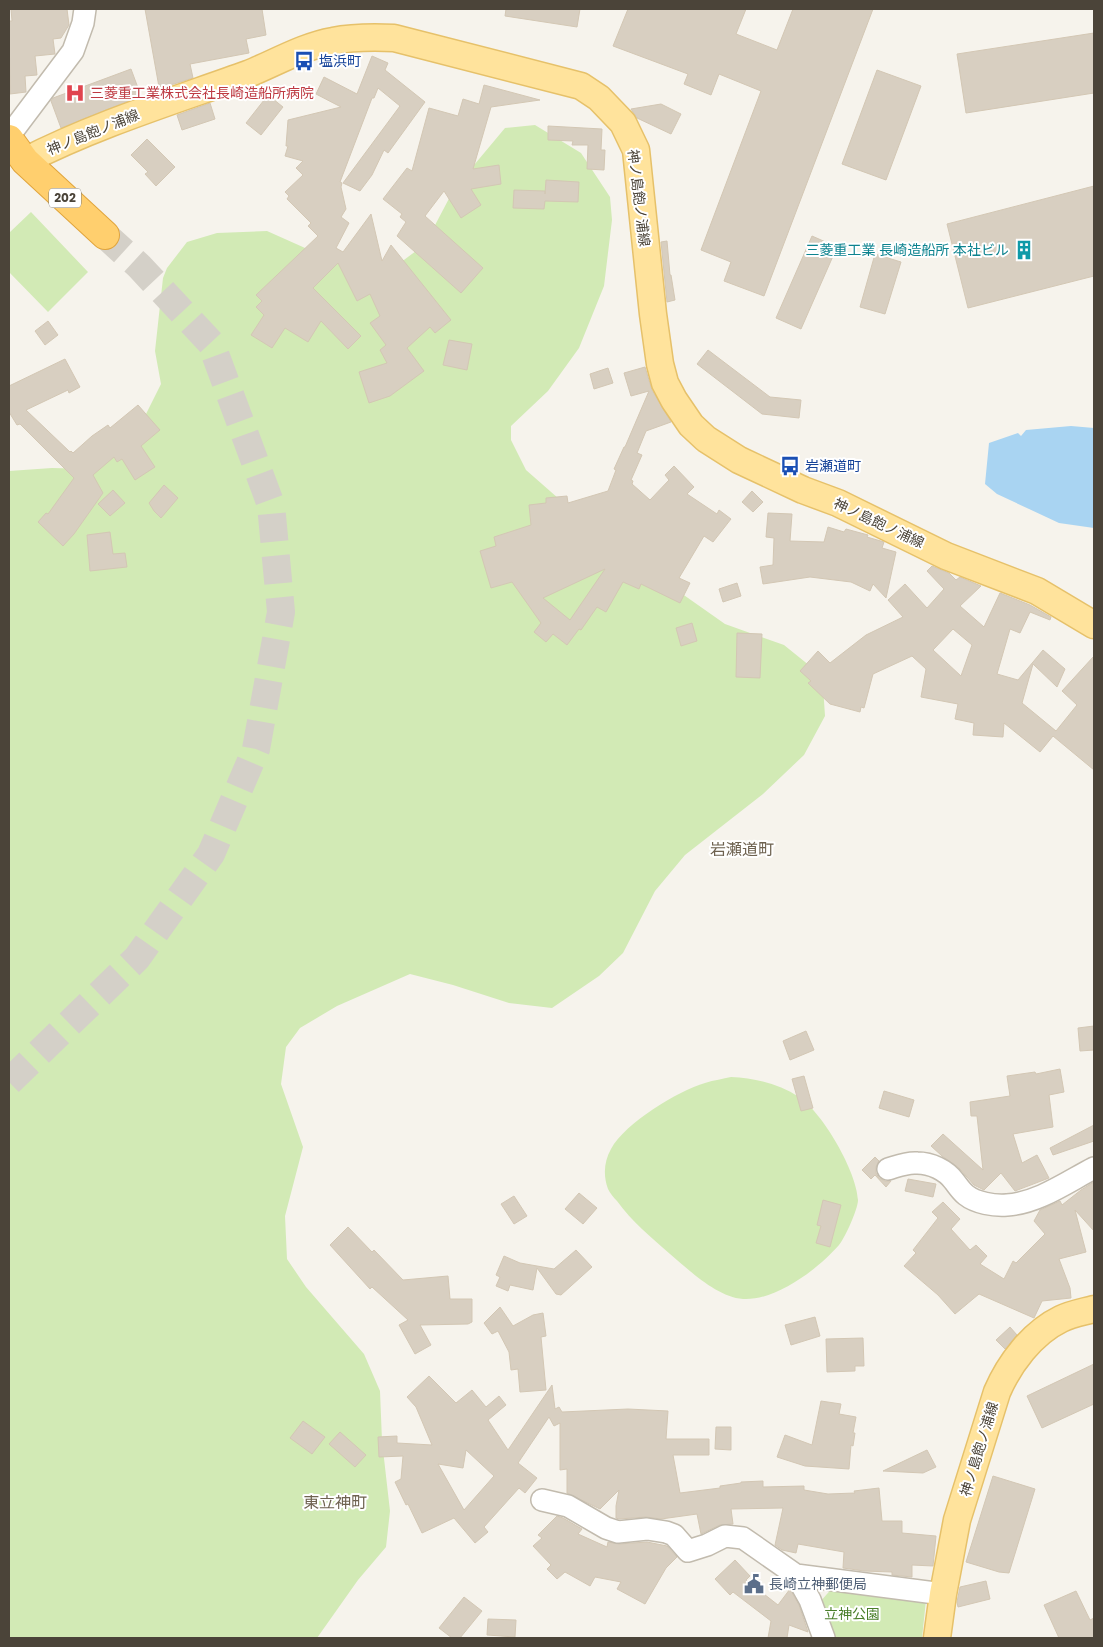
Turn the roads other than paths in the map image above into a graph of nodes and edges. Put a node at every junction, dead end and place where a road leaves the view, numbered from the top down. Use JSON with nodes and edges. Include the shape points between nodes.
{"nodes":[{"id":1,"x":85,"y":9,"type":"edge"},
{"id":2,"x":9,"y":138,"type":"edge"},
{"id":3,"x":25,"y":161,"type":"junction"},
{"id":4,"x":105,"y":235,"type":"tunnel mouth"},
{"id":5,"x":1094,"y":625,"type":"edge"},
{"id":6,"x":1094,"y":1168,"type":"edge"},
{"id":7,"x":888,"y":1169,"type":"dead end"},
{"id":8,"x":1094,"y":1309,"type":"edge"},
{"id":9,"x":542,"y":1500,"type":"dead end"},
{"id":10,"x":796,"y":1575,"type":"junction"},
{"id":11,"x":825,"y":1579,"type":"junction"},
{"id":12,"x":943,"y":1594,"type":"junction"},
{"id":13,"x":810,"y":1600,"type":"junction"},
{"id":14,"x":824,"y":1638,"type":"edge"},
{"id":15,"x":937,"y":1638,"type":"edge"}],
"edges":[{"from":1,"to":2,"type":"street","via":[[73,51]]},
{"from":2,"to":3,"type":"highway","number":"202"},
{"from":3,"to":4,"type":"highway","number":"202"},
{"from":3,"to":5,"type":"main road","name":"神ノ島飽ノ浦線","via":[[60,143],[299,52],[331,41],[366,36],[394,38],[581,86],[623,123],[636,150],[660,364],[674,400],[692,425],[739,460],[838,503],[946,556],[1037,591]]},
{"from":6,"to":7,"type":"street","via":[[1032,1199],[1007,1205],[972,1199],[948,1175],[932,1165],[907,1163]]},
{"from":8,"to":12,"type":"main road","name":"神ノ島飽ノ浦線","via":[[1071,1315],[1050,1326],[1019,1354],[1002,1379],[957,1520]]},
{"from":9,"to":10,"type":"street","via":[[568,1506],[618,1532],[647,1529],[666,1532],[674,1535],[688,1550],[725,1536],[743,1538]]},
{"from":10,"to":11,"type":"street"},
{"from":10,"to":13,"type":"street"},
{"from":11,"to":12,"type":"street"},
{"from":11,"to":13,"type":"street"},
{"from":12,"to":15,"type":"main road","name":"神ノ島飽ノ浦線"},
{"from":13,"to":14,"type":"street"}]}
